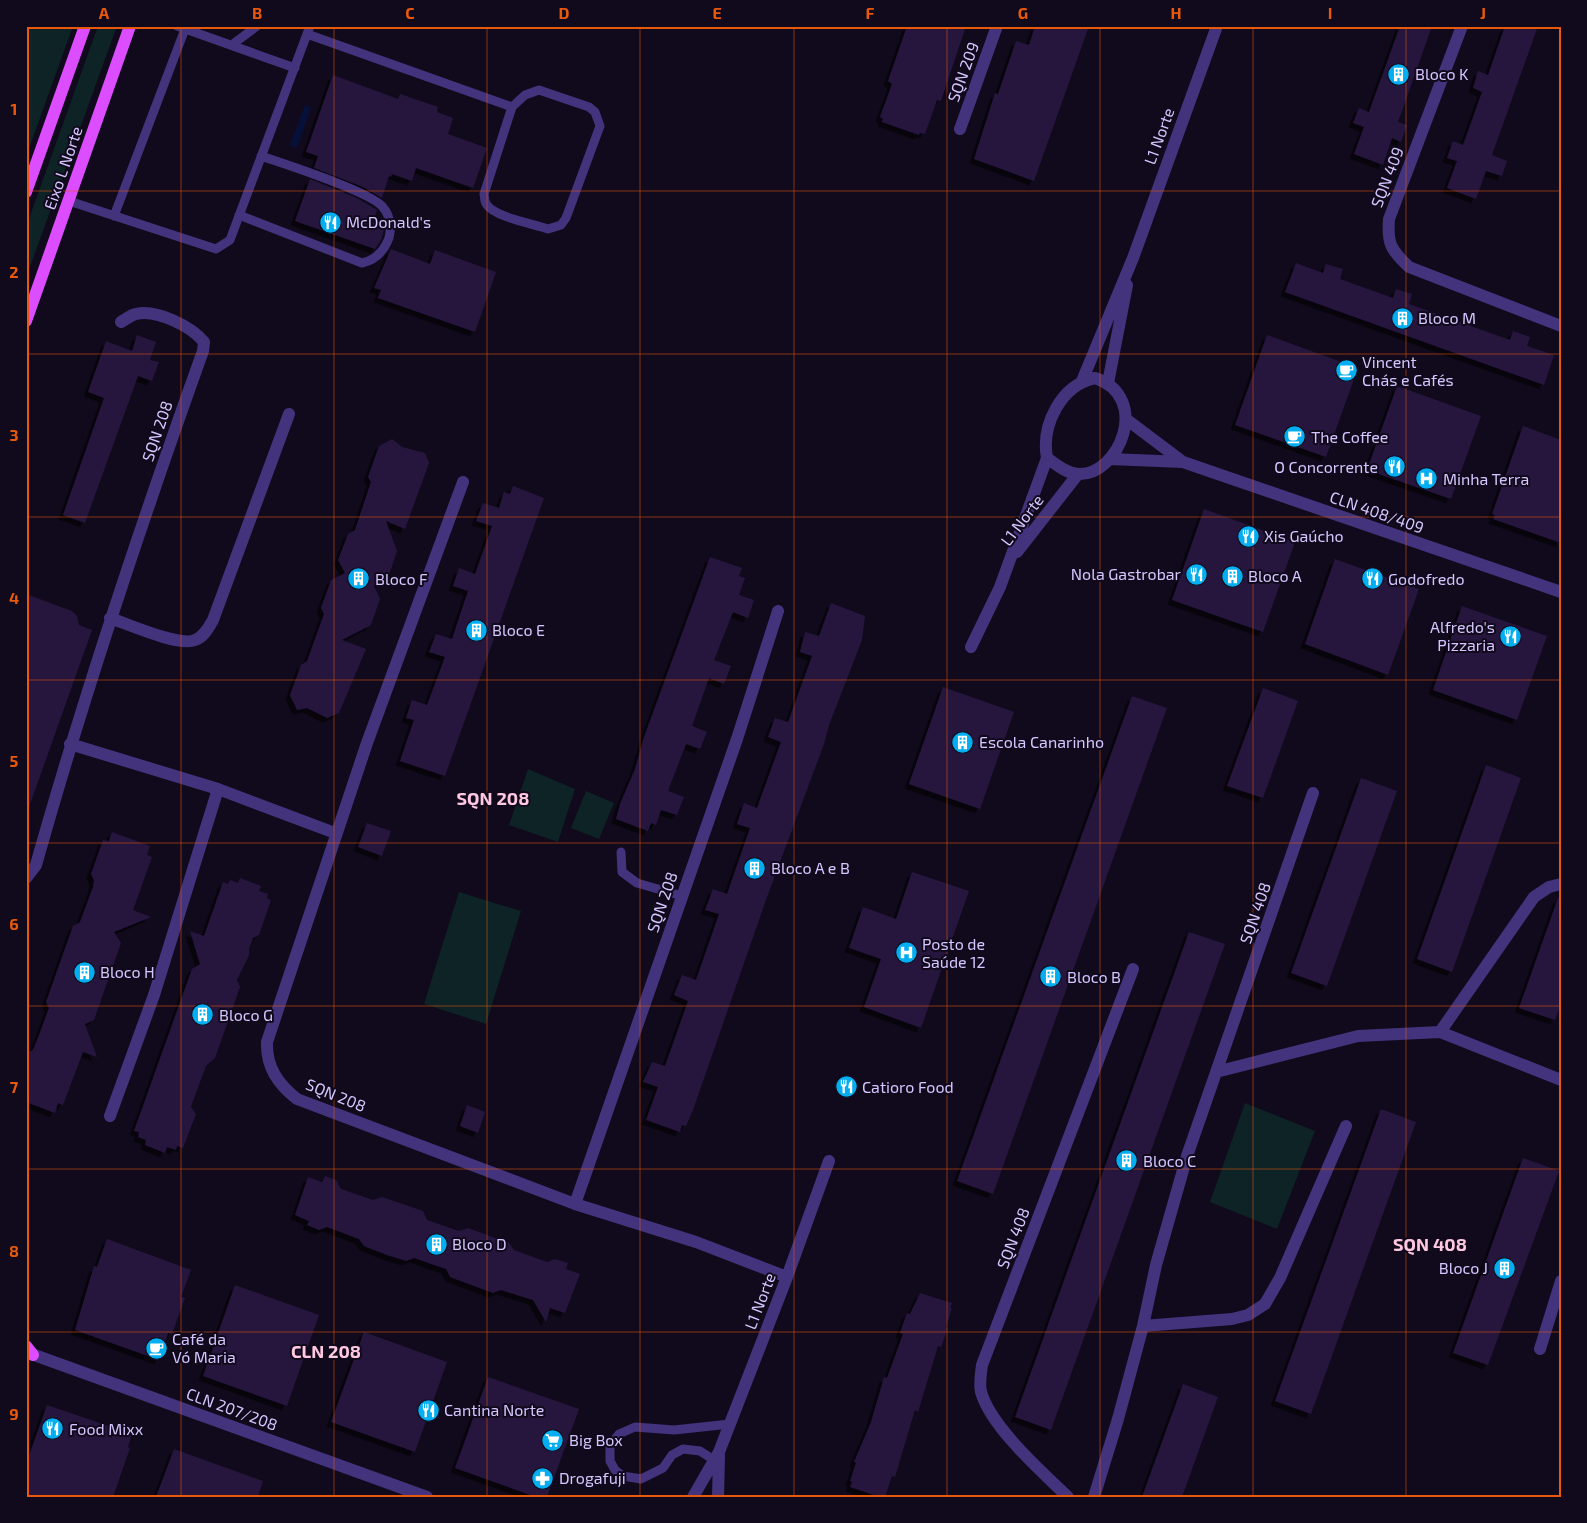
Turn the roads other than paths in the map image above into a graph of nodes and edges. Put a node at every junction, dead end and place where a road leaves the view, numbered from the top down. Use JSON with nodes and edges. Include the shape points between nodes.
{"nodes":[{"id":1,"x":85,"y":26,"type":"edge"},
{"id":2,"x":130,"y":26,"type":"edge"},
{"id":3,"x":256,"y":26,"type":"edge"},
{"id":4,"x":997,"y":26,"type":"edge"},
{"id":5,"x":1216,"y":26,"type":"edge"},
{"id":6,"x":1462,"y":26,"type":"edge"},
{"id":7,"x":181,"y":28,"type":"edge"},
{"id":8,"x":308,"y":30,"type":"edge"},
{"id":9,"x":233,"y":44,"type":"junction"},
{"id":10,"x":295,"y":68,"type":"junction"},
{"id":11,"x":512,"y":107,"type":"junction"},
{"id":12,"x":960,"y":129,"type":"dead end"},
{"id":13,"x":261,"y":156,"type":"junction"},
{"id":14,"x":26,"y":192,"type":"edge"},
{"id":15,"x":69,"y":201,"type":"junction"},
{"id":16,"x":239,"y":215,"type":"junction"},
{"id":17,"x":114,"y":216,"type":"junction"},
{"id":18,"x":1133,"y":258,"type":"junction"},
{"id":19,"x":26,"y":321,"type":"edge"},
{"id":20,"x":121,"y":322,"type":"dead end"},
{"id":21,"x":1561,"y":326,"type":"edge"},
{"id":22,"x":1082,"y":381,"type":"junction"},
{"id":23,"x":1108,"y":383,"type":"junction"},
{"id":24,"x":289,"y":414,"type":"dead end"},
{"id":25,"x":1126,"y":419,"type":"junction"},
{"id":26,"x":1047,"y":458,"type":"junction"},
{"id":27,"x":1110,"y":458,"type":"junction"},
{"id":28,"x":1183,"y":462,"type":"junction"},
{"id":29,"x":1078,"y":474,"type":"junction"},
{"id":30,"x":462,"y":482,"type":"dead end"},
{"id":31,"x":1010,"y":562,"type":"junction"},
{"id":32,"x":1561,"y":592,"type":"edge"},
{"id":33,"x":778,"y":611,"type":"dead end"},
{"id":34,"x":110,"y":618,"type":"junction"},
{"id":35,"x":971,"y":647,"type":"dead end"},
{"id":36,"x":70,"y":744,"type":"junction"},
{"id":37,"x":218,"y":789,"type":"junction"},
{"id":38,"x":1314,"y":793,"type":"dead end"},
{"id":39,"x":335,"y":833,"type":"junction"},
{"id":40,"x":621,"y":852,"type":"dead end"},
{"id":41,"x":26,"y":878,"type":"edge"},
{"id":42,"x":1561,"y":884,"type":"edge"},
{"id":43,"x":682,"y":896,"type":"junction"},
{"id":44,"x":1134,"y":969,"type":"dead end"},
{"id":45,"x":1440,"y":1032,"type":"junction"},
{"id":46,"x":1216,"y":1072,"type":"junction"},
{"id":47,"x":1561,"y":1080,"type":"edge"},
{"id":48,"x":110,"y":1116,"type":"dead end"},
{"id":49,"x":1346,"y":1126,"type":"dead end"},
{"id":50,"x":828,"y":1161,"type":"dead end"},
{"id":51,"x":575,"y":1204,"type":"junction"},
{"id":52,"x":787,"y":1276,"type":"junction"},
{"id":53,"x":1561,"y":1281,"type":"edge"},
{"id":54,"x":1143,"y":1326,"type":"junction"},
{"id":55,"x":1540,"y":1349,"type":"dead end"},
{"id":56,"x":28,"y":1352,"type":"edge"},
{"id":57,"x":730,"y":1424,"type":"junction"},
{"id":58,"x":717,"y":1456,"type":"junction"},
{"id":59,"x":427,"y":1497,"type":"edge"},
{"id":60,"x":693,"y":1497,"type":"edge"},
{"id":61,"x":718,"y":1497,"type":"edge"},
{"id":62,"x":1068,"y":1497,"type":"edge"},
{"id":63,"x":1094,"y":1497,"type":"edge"}],
"edges":[{"from":1,"to":14,"type":"main road","name":"Eixo L Norte"},
{"from":2,"to":15,"type":"main road","name":"Eixo L Norte"},
{"from":3,"to":9,"type":"lane"},
{"from":4,"to":12,"type":"street","name":"SQN 209"},
{"from":5,"to":18,"type":"street","name":"L1 Norte"},
{"from":6,"to":21,"type":"street","name":"SQN 409","via":[[1388,219],[1388,237],[1393,252],[1409,266]]},
{"from":7,"to":9,"type":"lane"},
{"from":7,"to":17,"type":"lane"},
{"from":8,"to":10,"type":"lane"},
{"from":8,"to":11,"type":"lane"},
{"from":9,"to":10,"type":"lane"},
{"from":10,"to":13,"type":"lane"},
{"from":11,"to":11,"type":"lane","via":[[484,194],[485,203],[500,214],[548,229],[555,228],[566,218],[600,126],[598,118],[589,107],[539,90],[525,94]]},
{"from":13,"to":16,"type":"lane"},
{"from":13,"to":16,"type":"lane","via":[[372,198],[388,214],[391,227],[388,240],[381,253],[362,263]]},
{"from":15,"to":17,"type":"lane"},
{"from":15,"to":19,"type":"main road","name":"Eixo L Norte"},
{"from":16,"to":17,"type":"lane","via":[[230,240],[216,249]]},
{"from":18,"to":22,"type":"street","name":"L1 Norte"},
{"from":18,"to":23,"type":"street","name":"L1 Norte"},
{"from":20,"to":34,"type":"street","name":"SQN 208","via":[[134,314],[153,314],[198,334],[204,342]]},
{"from":22,"to":23,"type":"street","via":[[1095,378]]},
{"from":22,"to":26,"type":"street","via":[[1064,395],[1057,409],[1044,443]]},
{"from":23,"to":25,"type":"street","via":[[1122,397]]},
{"from":24,"to":34,"type":"street","via":[[213,620],[202,636],[185,642]]},
{"from":25,"to":27,"type":"street"},
{"from":25,"to":28,"type":"street","name":"CLN 408/409"},
{"from":26,"to":29,"type":"street","via":[[1066,471]]},
{"from":26,"to":31,"type":"street","name":"L1 Norte"},
{"from":27,"to":28,"type":"street","name":"CLN 408/409"},
{"from":27,"to":29,"type":"street","via":[[1090,473]]},
{"from":28,"to":32,"type":"street","name":"CLN 408/409"},
{"from":29,"to":31,"type":"street","name":"L1 Norte"},
{"from":30,"to":39,"type":"street","name":"SQN 208"},
{"from":31,"to":35,"type":"street","name":"L1 Norte"},
{"from":33,"to":43,"type":"street","name":"SQN 208"},
{"from":34,"to":36,"type":"street","name":"SQN 208"},
{"from":36,"to":37,"type":"street"},
{"from":36,"to":41,"type":"street","name":"SQN 208","via":[[36,865]]},
{"from":37,"to":39,"type":"street"},
{"from":37,"to":48,"type":"street","via":[[154,996]]},
{"from":38,"to":46,"type":"street","name":"SQN 408"},
{"from":39,"to":51,"type":"street","name":"SQN 208","via":[[267,1042],[270,1068],[275,1076],[297,1099]]},
{"from":40,"to":43,"type":"lane","via":[[622,872],[629,879]]},
{"from":42,"to":45,"type":"street","via":[[1549,887],[1534,897]]},
{"from":43,"to":51,"type":"street","name":"SQN 208"},
{"from":44,"to":62,"type":"street","name":"SQN 408","via":[[982,1365],[981,1390],[987,1406],[1034,1466]]},
{"from":45,"to":46,"type":"street","via":[[1358,1036]]},
{"from":45,"to":47,"type":"street"},
{"from":46,"to":54,"type":"street","name":"SQN 408","via":[[1182,1174],[1156,1265]]},
{"from":49,"to":54,"type":"street","via":[[1280,1278],[1265,1304],[1248,1316],[1232,1319]]},
{"from":50,"to":52,"type":"street","name":"L1 Norte"},
{"from":51,"to":52,"type":"street","name":"SQN 208","via":[[696,1242]]},
{"from":52,"to":57,"type":"street","name":"L1 Norte"},
{"from":53,"to":55,"type":"street"},
{"from":54,"to":63,"type":"street","name":"SQN 408"},
{"from":56,"to":59,"type":"street","name":"CLN 207/208"},
{"from":57,"to":58,"type":"street","name":"L1 Norte"},
{"from":57,"to":58,"type":"lane","via":[[674,1430],[634,1427],[619,1434],[610,1445],[610,1461],[615,1470],[623,1476],[642,1479],[663,1468],[672,1455],[683,1449]]},
{"from":58,"to":60,"type":"street","name":"L1 Norte"},
{"from":58,"to":61,"type":"street","name":"L1 Norte"}]}
